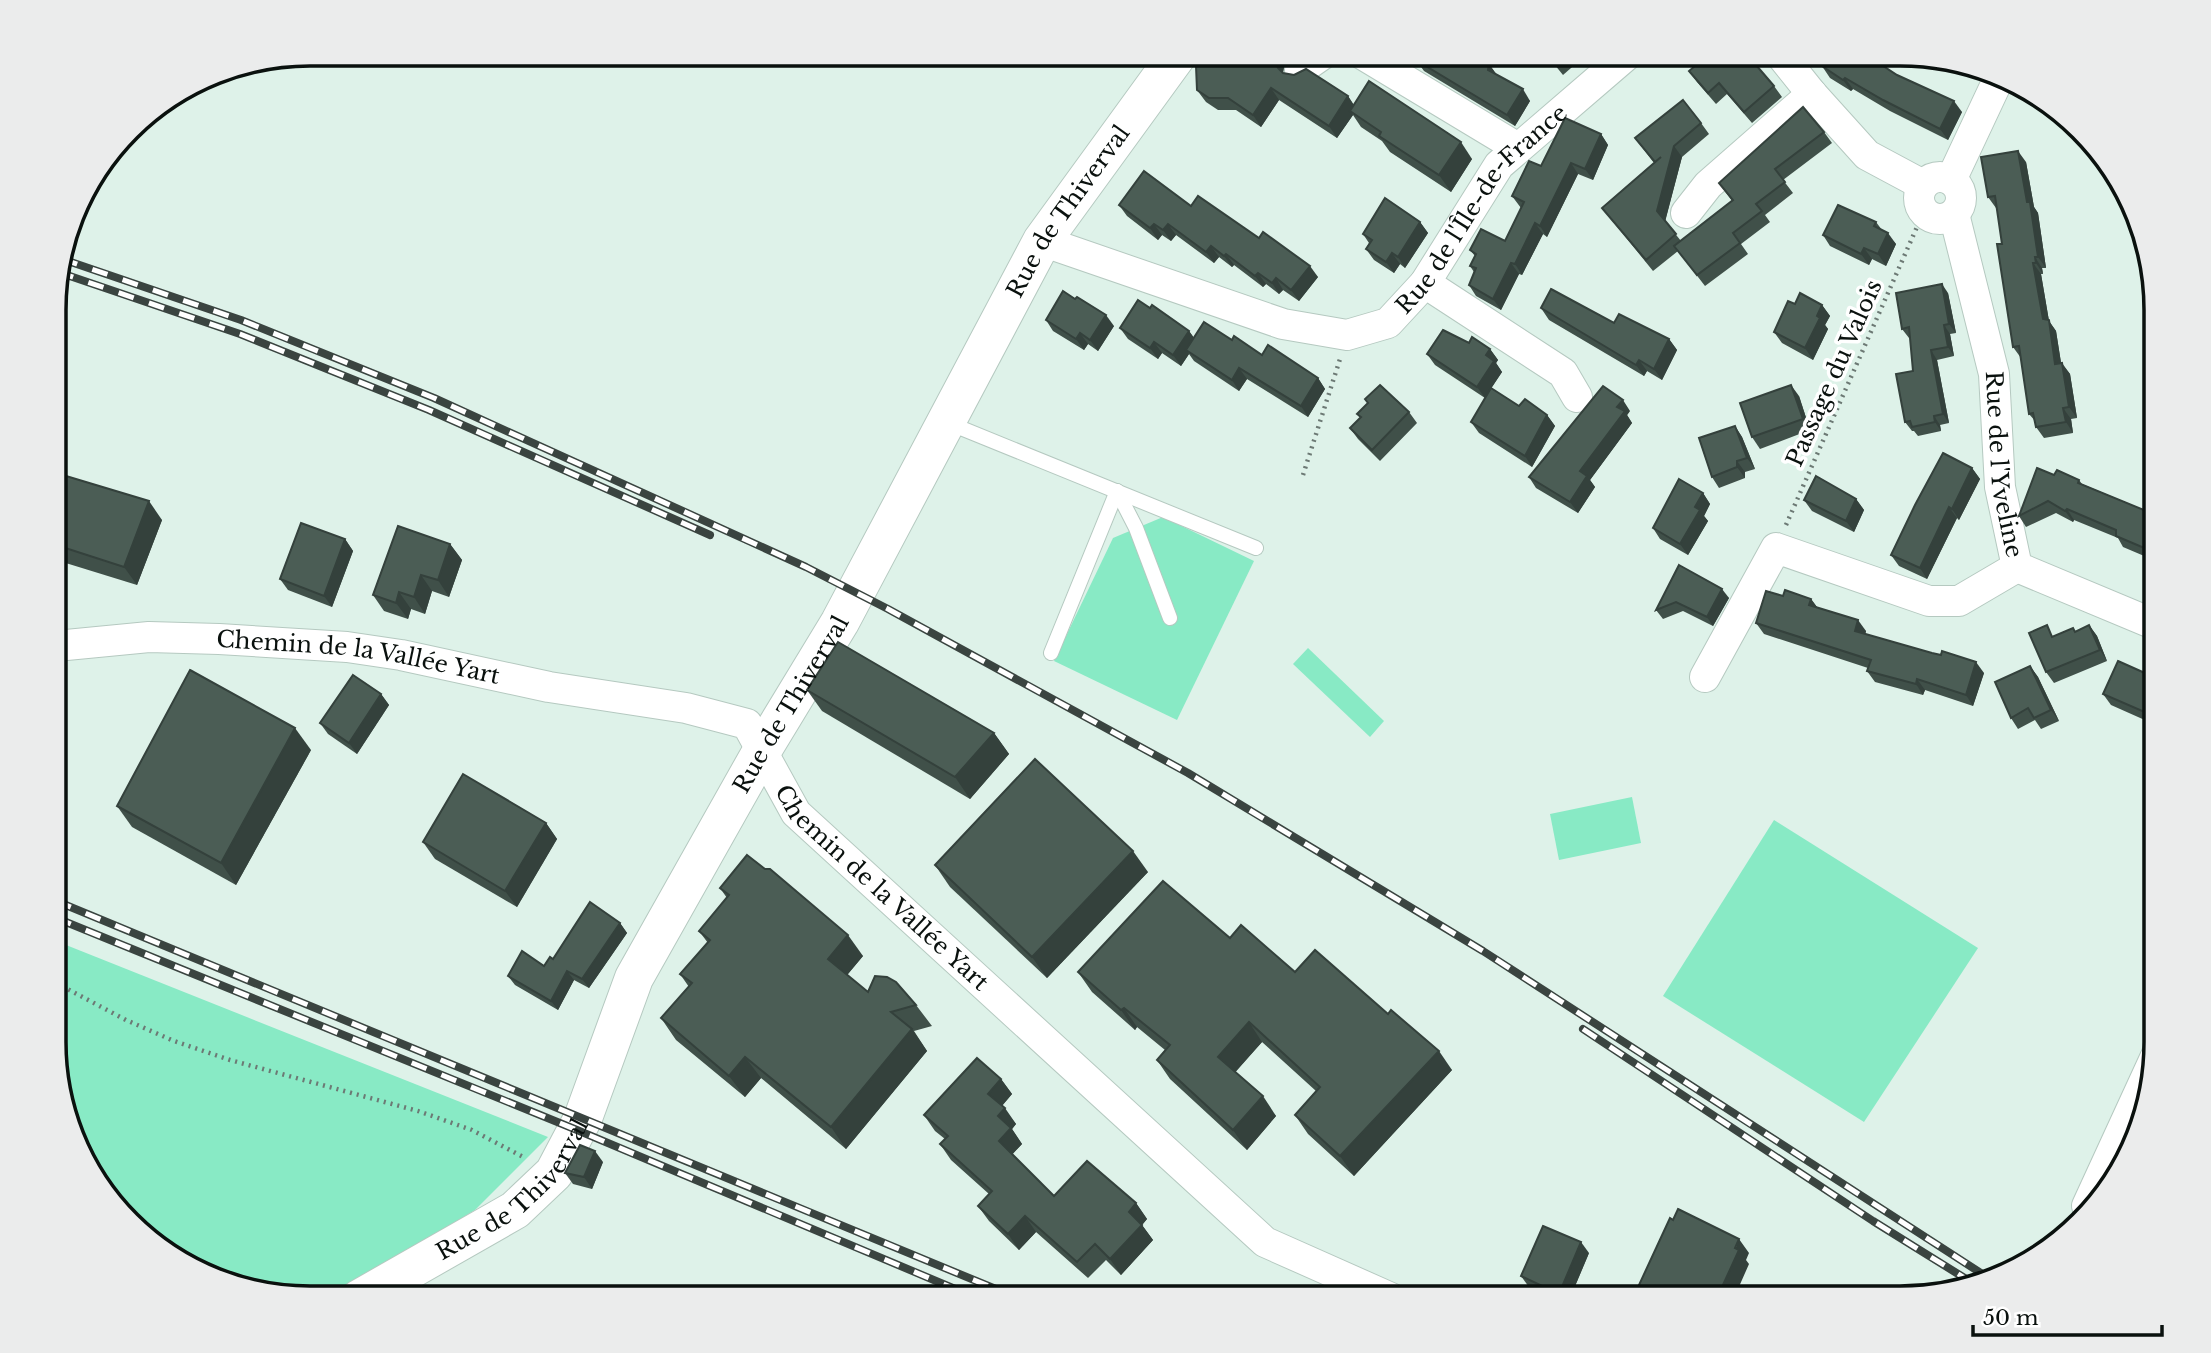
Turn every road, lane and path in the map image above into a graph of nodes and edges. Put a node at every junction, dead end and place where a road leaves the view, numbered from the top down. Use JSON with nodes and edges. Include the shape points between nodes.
{"nodes":[{"id":1,"x":1169,"y":66,"type":"edge"},
{"id":2,"x":1382,"y":66,"type":"edge"},
{"id":3,"x":1614,"y":66,"type":"edge"},
{"id":4,"x":1790,"y":66,"type":"edge"},
{"id":5,"x":1995,"y":85,"type":"edge"},
{"id":6,"x":1812,"y":94,"type":"junction"},
{"id":7,"x":1518,"y":148,"type":"junction"},
{"id":8,"x":1932,"y":192,"type":"junction"},
{"id":9,"x":1686,"y":213,"type":"dead end"},
{"id":10,"x":1042,"y":241,"type":"junction"},
{"id":11,"x":1424,"y":283,"type":"junction"},
{"id":12,"x":1348,"y":335,"type":"junction"},
{"id":13,"x":1577,"y":397,"type":"dead end"},
{"id":14,"x":945,"y":421,"type":"junction"},
{"id":15,"x":1303,"y":475,"type":"dead end"},
{"id":16,"x":1118,"y":491,"type":"junction"},
{"id":17,"x":1256,"y":548,"type":"dead end"},
{"id":18,"x":1776,"y":548,"type":"junction"},
{"id":19,"x":2017,"y":567,"type":"junction"},
{"id":20,"x":1170,"y":618,"type":"dead end"},
{"id":21,"x":2144,"y":620,"type":"edge"},
{"id":22,"x":66,"y":645,"type":"edge"},
{"id":23,"x":1051,"y":653,"type":"dead end"},
{"id":24,"x":1706,"y":677,"type":"dead end"},
{"id":25,"x":762,"y":749,"type":"junction"},
{"id":26,"x":66,"y":989,"type":"edge"},
{"id":27,"x":2138,"y":1095,"type":"edge"},
{"id":28,"x":554,"y":1173,"type":"junction"},
{"id":29,"x":2094,"y":1191,"type":"edge"},
{"id":30,"x":382,"y":1286,"type":"edge"},
{"id":31,"x":1364,"y":1286,"type":"edge"}],
"edges":[{"from":1,"to":10,"type":"street","name":"Rue de Thiverval"},
{"from":2,"to":7,"type":"street"},
{"from":3,"to":7,"type":"street","name":"Rue de l'Île-de-France"},
{"from":4,"to":6,"type":"street"},
{"from":5,"to":8,"type":"street"},
{"from":6,"to":8,"type":"street","via":[[1867,155]]},
{"from":6,"to":9,"type":"street","via":[[1708,185]]},
{"from":7,"to":11,"type":"street","name":"Rue de l'Île-de-France","via":[[1499,165]]},
{"from":8,"to":18,"type":"path","name":"Passage du Valois"},
{"from":8,"to":19,"type":"street","name":"Rue de l'Yveline","via":[[1958,187],[1961,194],[1954,214],[1994,374],[2000,487]]},
{"from":10,"to":12,"type":"street","name":"Rue de l'Île-de-France","via":[[1283,324]]},
{"from":10,"to":14,"type":"street","name":"Rue de Thiverval"},
{"from":11,"to":12,"type":"street","name":"Rue de l'Île-de-France","via":[[1388,323]]},
{"from":11,"to":13,"type":"street","via":[[1563,373]]},
{"from":12,"to":15,"type":"path"},
{"from":14,"to":16,"type":"lane"},
{"from":14,"to":25,"type":"street","name":"Rue de Thiverval","via":[[840,622]]},
{"from":16,"to":17,"type":"lane"},
{"from":16,"to":20,"type":"lane"},
{"from":16,"to":23,"type":"lane"},
{"from":18,"to":19,"type":"street","via":[[1929,601],[1959,601]]},
{"from":18,"to":24,"type":"street"},
{"from":19,"to":21,"type":"street","name":"Rue de l'Yveline"},
{"from":22,"to":25,"type":"street","name":"Chemin de la Vallée Yart","via":[[149,637],[207,638],[401,655],[549,687],[686,708],[747,724]]},
{"from":25,"to":28,"type":"street","name":"Rue de Thiverval","via":[[635,978],[583,1118]]},
{"from":25,"to":31,"type":"street","name":"Chemin de la Vallée Yart","via":[[796,813],[1265,1242]]},
{"from":26,"to":28,"type":"path","via":[[174,1041],[472,1130]]},
{"from":27,"to":29,"type":"street"},
{"from":28,"to":30,"type":"street","name":"Rue de Thiverval","via":[[514,1210]]}]}
